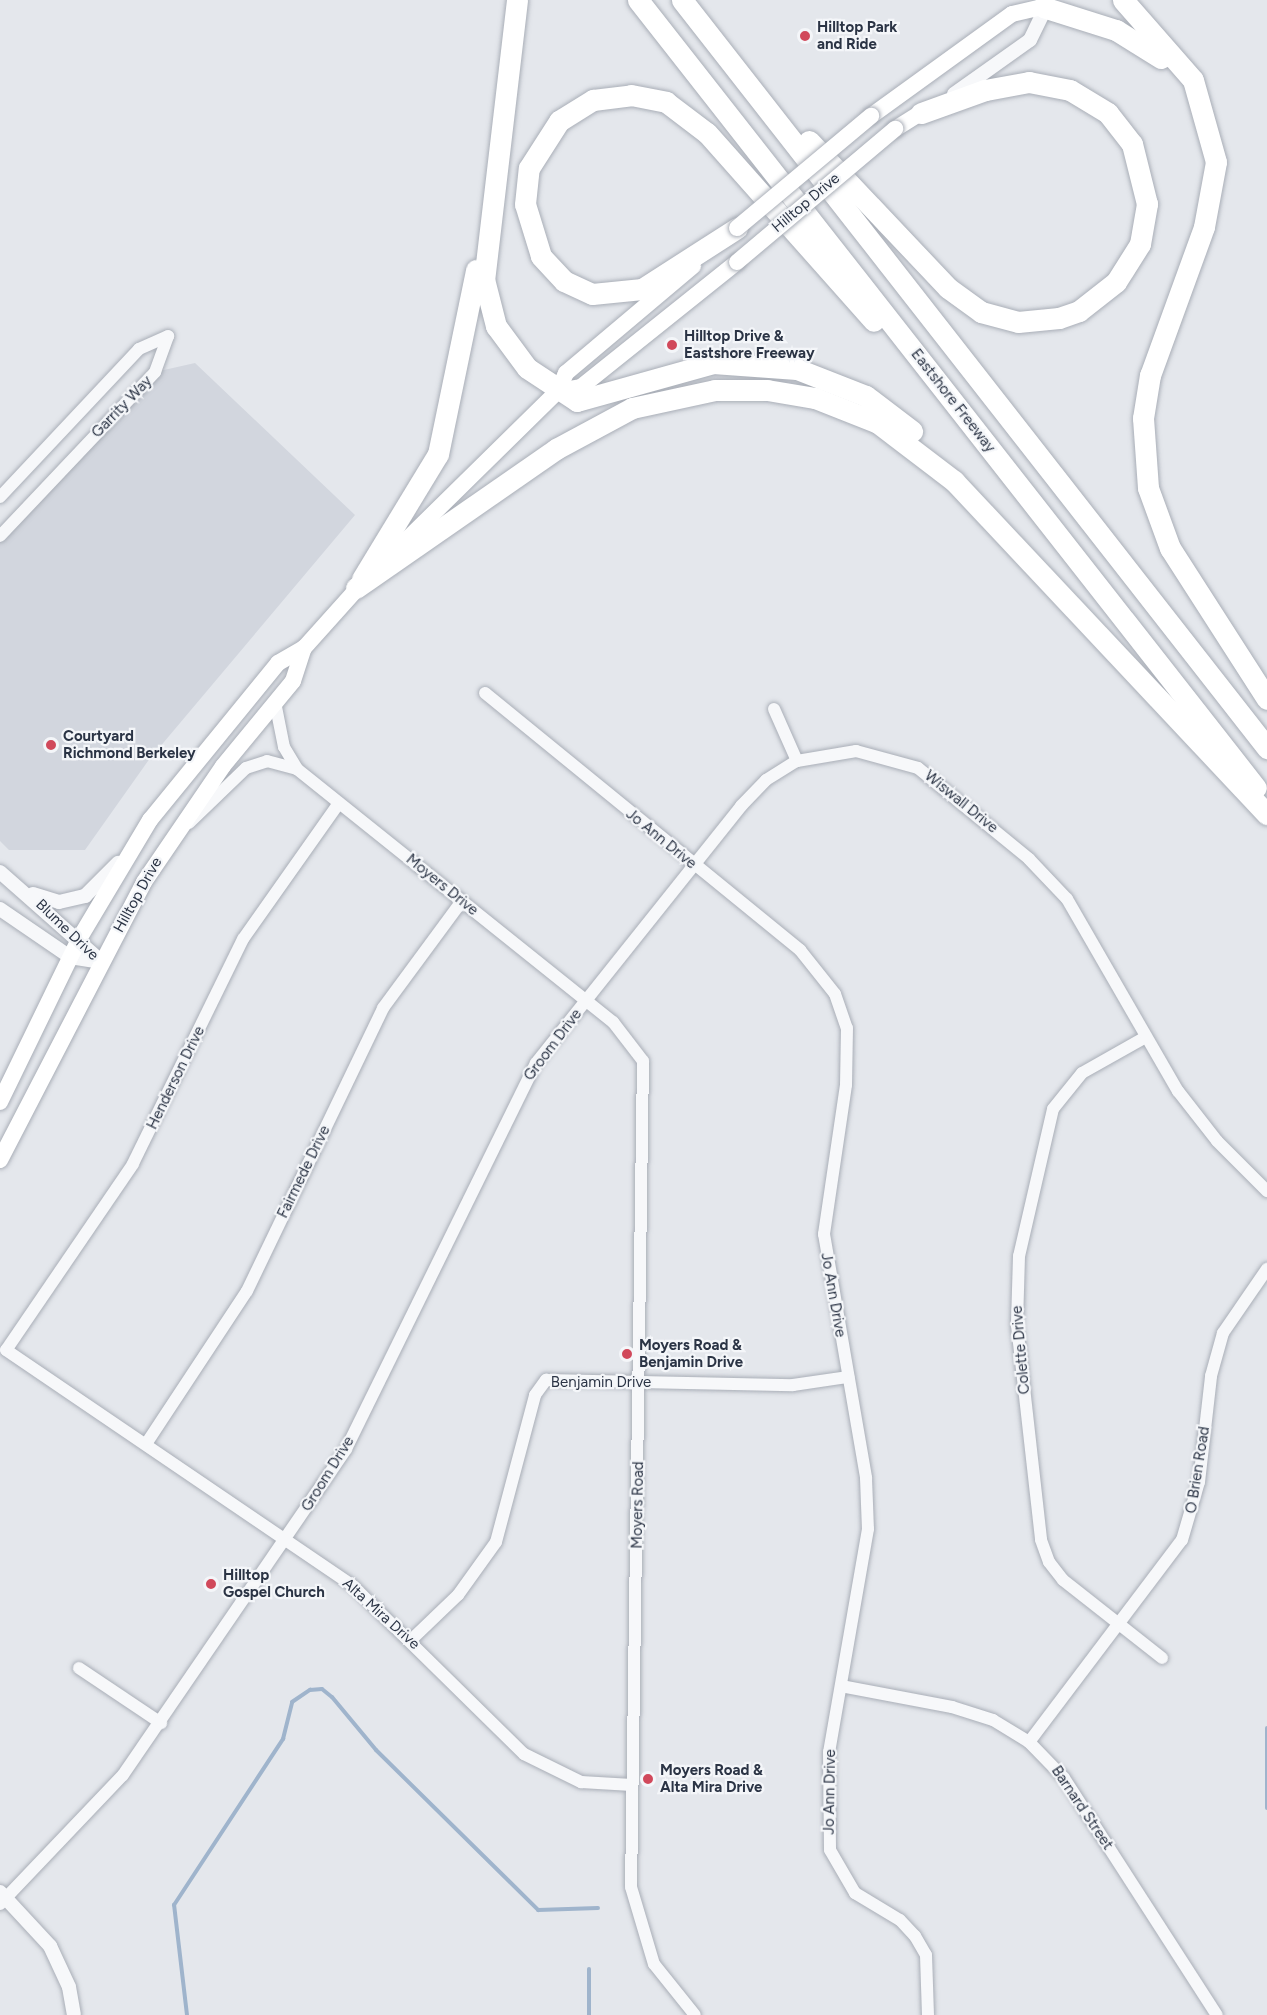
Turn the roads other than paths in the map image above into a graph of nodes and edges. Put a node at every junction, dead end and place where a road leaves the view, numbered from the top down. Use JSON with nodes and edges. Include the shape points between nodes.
{"nodes":[{"id":1,"x":517,"y":0,"type":"edge"},
{"id":2,"x":638,"y":0,"type":"edge"},
{"id":3,"x":682,"y":0,"type":"edge"},
{"id":4,"x":1123,"y":0,"type":"edge"},
{"id":5,"x":1044,"y":2,"type":"edge"},
{"id":6,"x":723,"y":52,"type":"junction"},
{"id":7,"x":921,"y":113,"type":"junction"},
{"id":8,"x":1208,"y":128,"type":"junction"},
{"id":9,"x":487,"y":223,"type":"junction"},
{"id":10,"x":737,"y":228,"type":"junction"},
{"id":11,"x":558,"y":392,"type":"junction"},
{"id":12,"x":992,"y":451,"type":"junction"},
{"id":13,"x":0,"y":497,"type":"edge"},
{"id":14,"x":975,"y":503,"type":"junction"},
{"id":15,"x":0,"y":536,"type":"edge"},
{"id":16,"x":356,"y":588,"type":"junction"},
{"id":17,"x":304,"y":648,"type":"junction"},
{"id":18,"x":485,"y":693,"type":"dead end"},
{"id":19,"x":1267,"y":699,"type":"edge"},
{"id":20,"x":275,"y":702,"type":"junction"},
{"id":21,"x":774,"y":709,"type":"dead end"},
{"id":22,"x":1267,"y":748,"type":"edge"},
{"id":23,"x":797,"y":761,"type":"junction"},
{"id":24,"x":297,"y":769,"type":"junction"},
{"id":25,"x":1267,"y":802,"type":"edge"},
{"id":26,"x":339,"y":803,"type":"junction"},
{"id":27,"x":1267,"y":814,"type":"edge"},
{"id":28,"x":170,"y":839,"type":"junction"},
{"id":29,"x":128,"y":852,"type":"junction"},
{"id":30,"x":694,"y":866,"type":"junction"},
{"id":31,"x":0,"y":872,"type":"edge"},
{"id":32,"x":27,"y":892,"type":"junction"},
{"id":33,"x":462,"y":901,"type":"junction"},
{"id":34,"x":0,"y":909,"type":"edge"},
{"id":35,"x":79,"y":939,"type":"junction"},
{"id":36,"x":70,"y":957,"type":"junction"},
{"id":37,"x":102,"y":962,"type":"junction"},
{"id":38,"x":587,"y":1000,"type":"junction"},
{"id":39,"x":1144,"y":1038,"type":"junction"},
{"id":40,"x":0,"y":1102,"type":"edge"},
{"id":41,"x":0,"y":1160,"type":"edge"},
{"id":42,"x":1267,"y":1191,"type":"edge"},
{"id":43,"x":1267,"y":1269,"type":"edge"},
{"id":44,"x":6,"y":1350,"type":"joint"},
{"id":45,"x":848,"y":1377,"type":"junction"},
{"id":46,"x":640,"y":1383,"type":"junction"},
{"id":47,"x":146,"y":1444,"type":"junction"},
{"id":48,"x":286,"y":1539,"type":"junction"},
{"id":49,"x":1120,"y":1625,"type":"junction"},
{"id":50,"x":411,"y":1640,"type":"junction"},
{"id":51,"x":1162,"y":1658,"type":"dead end"},
{"id":52,"x":79,"y":1668,"type":"dead end"},
{"id":53,"x":841,"y":1686,"type":"junction"},
{"id":54,"x":161,"y":1723,"type":"junction"},
{"id":55,"x":1029,"y":1742,"type":"junction"},
{"id":56,"x":632,"y":1785,"type":"junction"},
{"id":57,"x":2,"y":1898,"type":"edge"},
{"id":58,"x":74,"y":2015,"type":"edge"},
{"id":59,"x":695,"y":2015,"type":"edge"},
{"id":60,"x":928,"y":2015,"type":"edge"},
{"id":61,"x":1217,"y":2015,"type":"edge"}],
"edges":[{"from":1,"to":9,"type":"highway"},
{"from":2,"to":12,"type":"highway","name":"Eastshore Freeway"},
{"from":3,"to":6,"type":"highway"},
{"from":4,"to":8,"type":"highway","via":[[1193,80]]},
{"from":5,"to":7,"type":"street","name":"Hilltop Drive","via":[[1030,40]]},
{"from":5,"to":8,"type":"highway","via":[[1149,49],[1186,84]]},
{"from":5,"to":10,"type":"main road","name":"Hilltop Drive","bridge":true,"via":[[1012,14],[871,116]]},
{"from":6,"to":7,"type":"highway","via":[[940,281],[981,312],[1018,322],[1059,318],[1089,305],[1116,282],[1140,244],[1147,204],[1132,144],[1108,113],[1070,90],[1029,82],[985,90]]},
{"from":6,"to":22,"type":"highway"},
{"from":7,"to":11,"type":"main road","name":"Hilltop Drive","bridge":true,"via":[[895,129],[581,387]]},
{"from":8,"to":19,"type":"highway","via":[[1215,182],[1150,375],[1143,418],[1145,467],[1154,509],[1170,548]]},
{"from":9,"to":11,"type":"highway","via":[[484,279],[490,312],[527,368]]},
{"from":9,"to":16,"type":"highway","via":[[438,454]]},
{"from":10,"to":11,"type":"main road","name":"Hilltop Drive","via":[[566,373]]},
{"from":10,"to":12,"type":"highway","via":[[642,289],[592,294],[558,276],[536,248],[525,204],[529,168],[559,121],[593,100],[631,95],[682,111]]},
{"from":11,"to":14,"type":"highway","via":[[577,401],[713,363],[770,365],[821,375],[866,396],[905,424]]},
{"from":11,"to":16,"type":"main road","name":"Hilltop Drive"},
{"from":12,"to":25,"type":"highway","name":"Eastshore Freeway"},
{"from":13,"to":15,"type":"street","name":"Garrity Way","via":[[139,349],[168,336],[155,372]]},
{"from":14,"to":16,"type":"highway","via":[[898,435],[837,404],[767,390],[688,393],[632,408],[579,434]]},
{"from":14,"to":27,"type":"highway"},
{"from":16,"to":17,"type":"main road","name":"Hilltop Drive"},
{"from":17,"to":20,"type":"main road","name":"Hilltop Drive","via":[[293,681]]},
{"from":17,"to":29,"type":"main road","name":"Hilltop Drive","via":[[278,663]]},
{"from":18,"to":30,"type":"street","name":"Jo Ann Drive"},
{"from":20,"to":24,"type":"street","via":[[284,747]]},
{"from":20,"to":28,"type":"main road","name":"Hilltop Drive"},
{"from":21,"to":23,"type":"street"},
{"from":23,"to":30,"type":"street","name":"Wiswall Drive","via":[[766,780]]},
{"from":23,"to":39,"type":"street","name":"Wiswall Drive","via":[[856,751],[887,757],[918,768],[977,812],[1066,899]]},
{"from":24,"to":26,"type":"street","name":"Moyers Drive"},
{"from":24,"to":28,"type":"street","via":[[267,761],[246,768]]},
{"from":26,"to":33,"type":"street","name":"Moyers Drive"},
{"from":26,"to":44,"type":"street","name":"Henderson Drive","via":[[243,939],[133,1164]]},
{"from":28,"to":37,"type":"main road","name":"Hilltop Drive"},
{"from":29,"to":32,"type":"street","via":[[85,896],[59,902]]},
{"from":29,"to":35,"type":"main road","name":"Hilltop Drive"},
{"from":30,"to":38,"type":"street","name":"Wiswall Drive"},
{"from":30,"to":45,"type":"street","name":"Jo Ann Drive","via":[[820,970],[848,1028],[846,1085],[824,1234]]},
{"from":31,"to":32,"type":"street","name":"Blume Drive"},
{"from":32,"to":35,"type":"street","name":"Blume Drive"},
{"from":33,"to":38,"type":"street","name":"Moyers Drive"},
{"from":33,"to":47,"type":"street","name":"Fairmede Drive","via":[[383,1008],[247,1291]]},
{"from":34,"to":36,"type":"street","name":"Blume Drive"},
{"from":35,"to":36,"type":"main road","name":"Hilltop Drive"},
{"from":35,"to":37,"type":"street","name":"Blume Drive"},
{"from":36,"to":37,"type":"street","name":"Blume Drive"},
{"from":36,"to":40,"type":"main road","name":"Hilltop Drive"},
{"from":37,"to":41,"type":"main road","name":"Hilltop Drive"},
{"from":38,"to":46,"type":"street","name":"Moyers Road","via":[[634,1043],[643,1060]]},
{"from":38,"to":48,"type":"street","name":"Groom Drive","via":[[520,1090],[346,1449]]},
{"from":39,"to":42,"type":"street","name":"Wiswall Drive","via":[[1217,1141]]},
{"from":39,"to":49,"type":"street","name":"Colette Drive","via":[[1082,1073],[1053,1109],[1016,1285],[1041,1540],[1063,1580]]},
{"from":43,"to":49,"type":"street","name":"O Brien Road","via":[[1223,1333],[1211,1376],[1199,1482],[1182,1540]]},
{"from":44,"to":47,"type":"street","name":"Alta Mira Drive"},
{"from":45,"to":46,"type":"street","name":"Benjamin Drive","via":[[793,1384]]},
{"from":45,"to":53,"type":"street","name":"Jo Ann Drive","via":[[866,1478],[868,1529]]},
{"from":46,"to":50,"type":"street","name":"Benjamin Drive","via":[[546,1380],[535,1395],[496,1542],[458,1595]]},
{"from":46,"to":56,"type":"street","name":"Moyers Road"},
{"from":47,"to":48,"type":"street","name":"Alta Mira Drive"},
{"from":48,"to":50,"type":"street","name":"Alta Mira Drive","via":[[352,1585]]},
{"from":48,"to":54,"type":"street","name":"Groom Drive"},
{"from":49,"to":51,"type":"street","name":"Colette Drive"},
{"from":49,"to":55,"type":"street","name":"O Brien Road"},
{"from":50,"to":56,"type":"street","name":"Alta Mira Drive","via":[[524,1754],[581,1782]]},
{"from":52,"to":54,"type":"street"},
{"from":53,"to":55,"type":"street","name":"Barnard Street","via":[[952,1707],[993,1720]]},
{"from":53,"to":60,"type":"street","name":"Jo Ann Drive","via":[[829,1752],[830,1850],[855,1893],[900,1920],[915,1936],[926,1956]]},
{"from":54,"to":57,"type":"street","name":"Groom Drive","via":[[123,1775]]},
{"from":55,"to":61,"type":"street","name":"Barnard Street","via":[[1064,1778]]},
{"from":56,"to":59,"type":"street","name":"Moyers Road","via":[[630,1868],[637,1923],[654,1964]]},
{"from":57,"to":58,"type":"street","via":[[62,1966]]}]}
